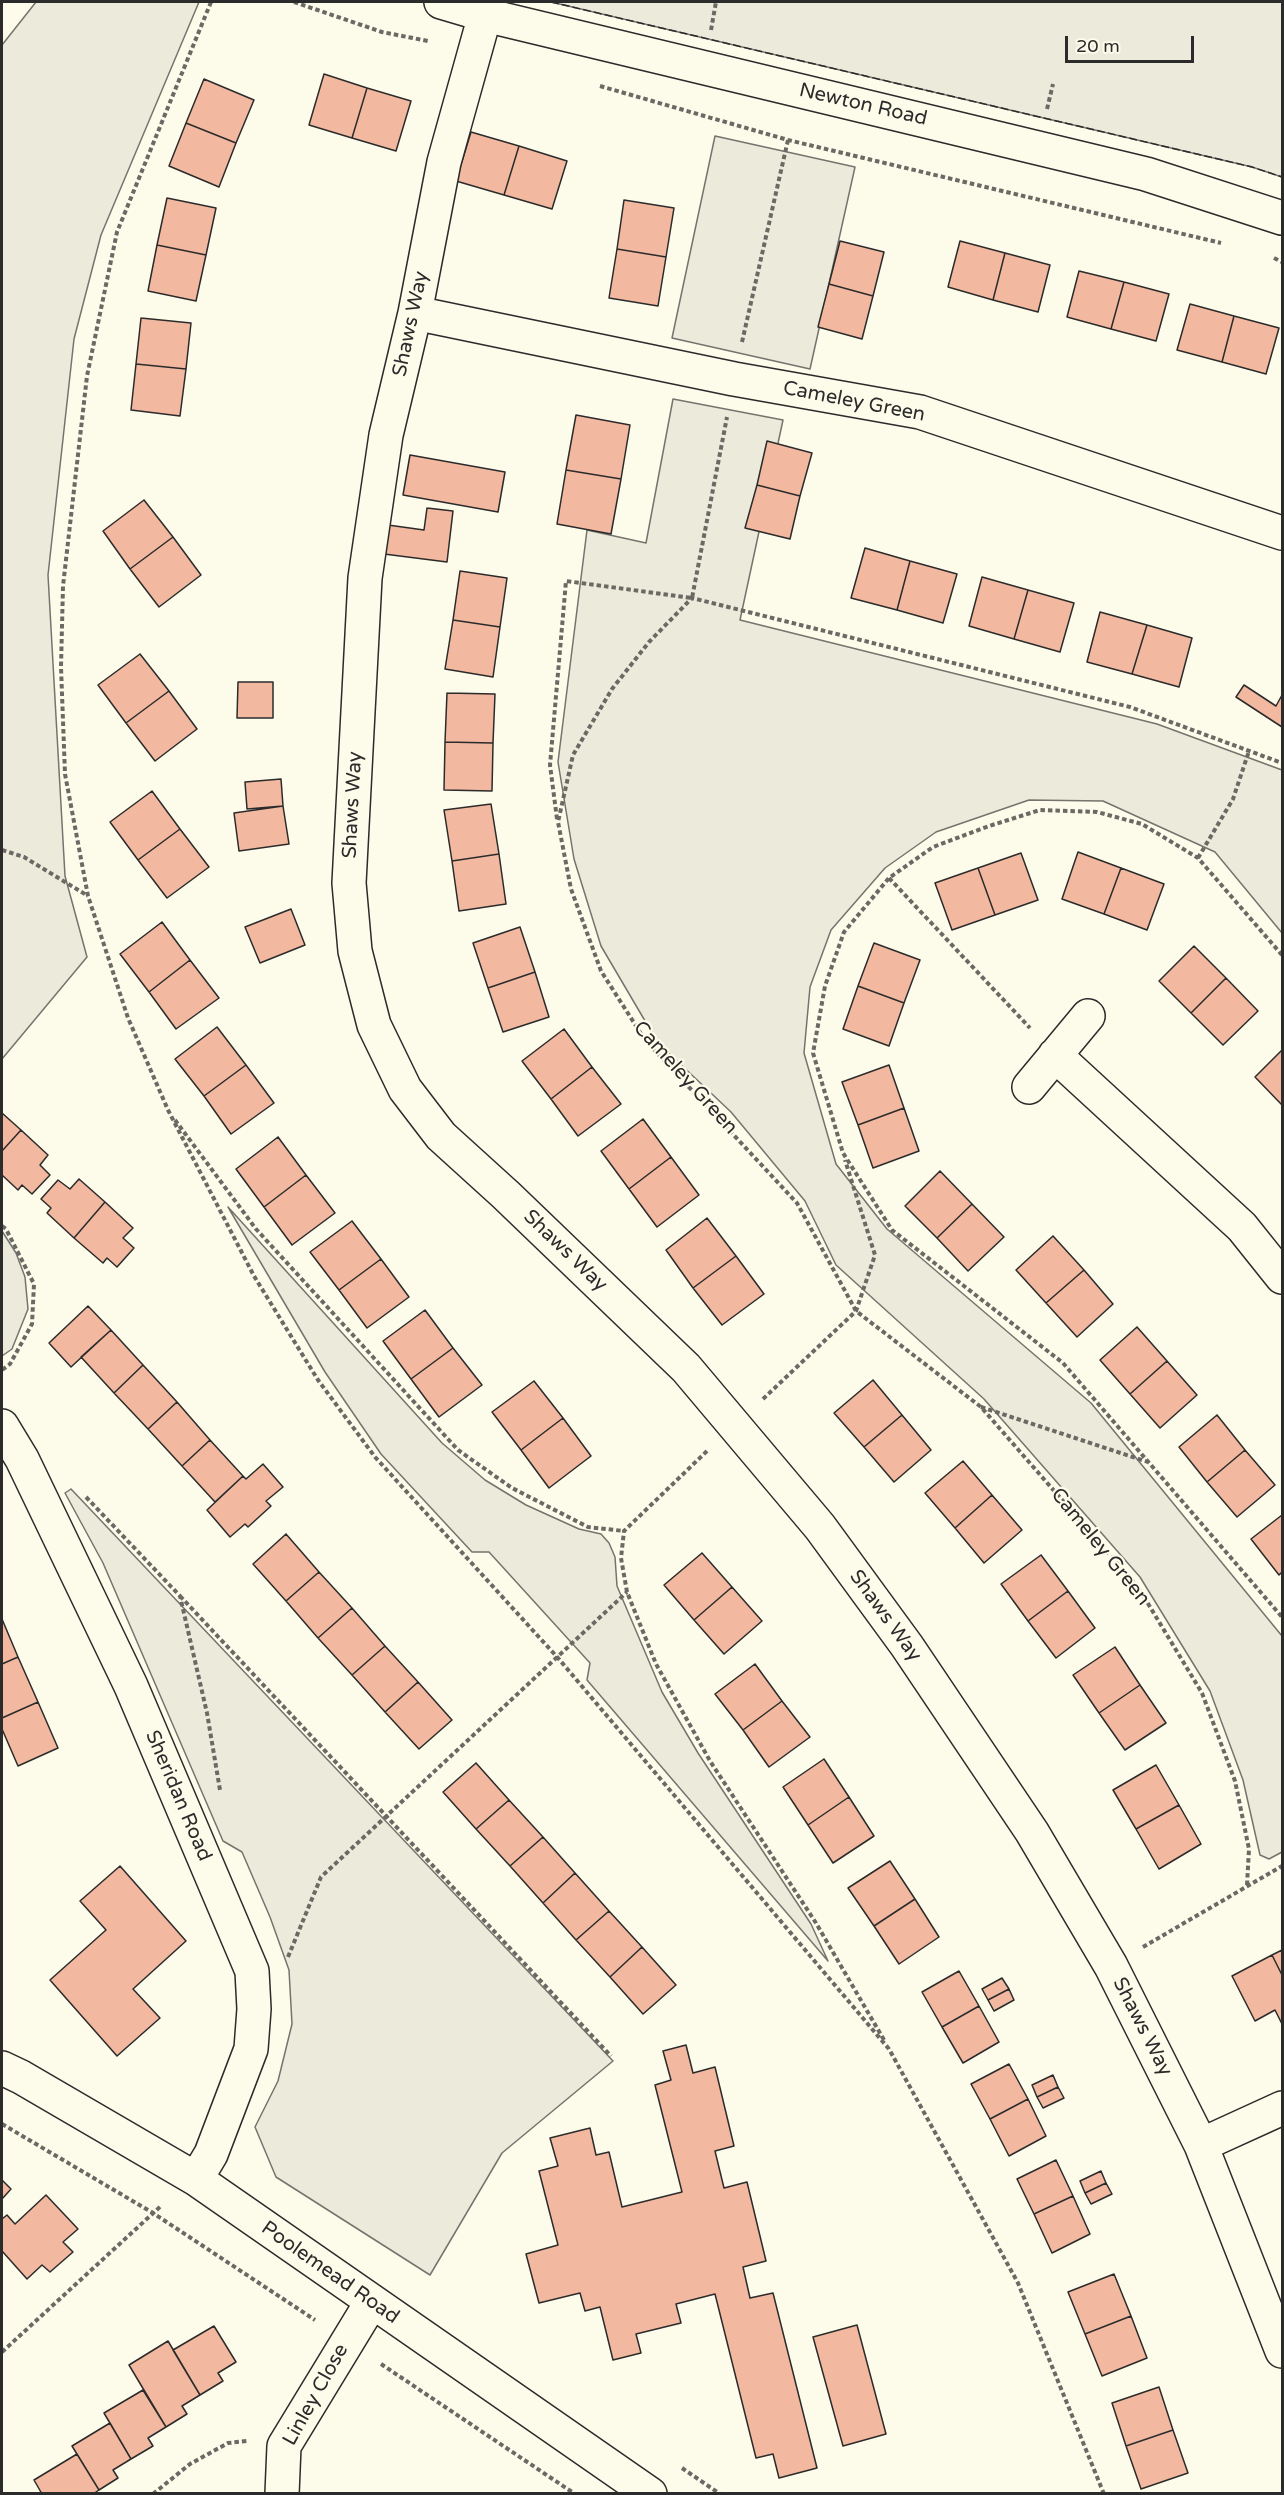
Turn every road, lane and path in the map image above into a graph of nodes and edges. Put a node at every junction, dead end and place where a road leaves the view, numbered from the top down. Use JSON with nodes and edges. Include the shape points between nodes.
{"nodes":[{"id":1,"x":211,"y":2,"type":"edge"},
{"id":2,"x":294,"y":2,"type":"edge"},
{"id":3,"x":441,"y":2,"type":"edge"},
{"id":4,"x":486,"y":15,"type":"junction"},
{"id":5,"x":475,"y":50,"type":"junction"},
{"id":6,"x":590,"y":83,"type":"dead end"},
{"id":7,"x":788,"y":140,"type":"junction"},
{"id":8,"x":1282,"y":218,"type":"edge"},
{"id":9,"x":1224,"y":243,"type":"dead end"},
{"id":10,"x":1267,"y":255,"type":"dead end"},
{"id":11,"x":1282,"y":262,"type":"edge"},
{"id":12,"x":415,"y":313,"type":"junction"},
{"id":13,"x":734,"y":379,"type":"junction"},
{"id":14,"x":1282,"y":533,"type":"edge"},
{"id":15,"x":692,"y":598,"type":"junction"},
{"id":16,"x":1249,"y":750,"type":"junction"},
{"id":17,"x":1282,"y":763,"type":"edge"},
{"id":18,"x":558,"y":822,"type":"junction"},
{"id":19,"x":2,"y":850,"type":"edge"},
{"id":20,"x":1198,"y":858,"type":"dead end"},
{"id":21,"x":889,"y":878,"type":"dead end"},
{"id":22,"x":88,"y":896,"type":"junction"},
{"id":23,"x":1088,"y":1016,"type":"dead end"},
{"id":24,"x":1055,"y":1055,"type":"junction"},
{"id":25,"x":1029,"y":1088,"type":"dead end"},
{"id":26,"x":168,"y":1110,"type":"junction"},
{"id":27,"x":843,"y":1153,"type":"dead end"},
{"id":28,"x":2,"y":1226,"type":"edge"},
{"id":29,"x":1282,"y":1278,"type":"edge"},
{"id":30,"x":856,"y":1311,"type":"junction"},
{"id":31,"x":2,"y":1370,"type":"edge"},
{"id":32,"x":981,"y":1407,"type":"junction"},
{"id":33,"x":2,"y":1426,"type":"edge"},
{"id":34,"x":734,"y":1426,"type":"junction"},
{"id":35,"x":1152,"y":1463,"type":"dead end"},
{"id":36,"x":624,"y":1531,"type":"junction"},
{"id":37,"x":627,"y":1592,"type":"junction"},
{"id":38,"x":180,"y":1596,"type":"dead end"},
{"id":39,"x":558,"y":1658,"type":"junction"},
{"id":40,"x":386,"y":1813,"type":"junction"},
{"id":41,"x":1282,"y":1866,"type":"edge"},
{"id":42,"x":1247,"y":1885,"type":"junction"},
{"id":43,"x":286,"y":1963,"type":"dead end"},
{"id":44,"x":1111,"y":1966,"type":"junction"},
{"id":45,"x":889,"y":2049,"type":"junction"},
{"id":46,"x":611,"y":2056,"type":"dead end"},
{"id":47,"x":2,"y":2068,"type":"edge"},
{"id":48,"x":1282,"y":2108,"type":"edge"},
{"id":49,"x":2,"y":2124,"type":"edge"},
{"id":50,"x":1201,"y":2145,"type":"junction"},
{"id":51,"x":191,"y":2176,"type":"junction"},
{"id":52,"x":153,"y":2214,"type":"junction"},
{"id":53,"x":371,"y":2303,"type":"junction"},
{"id":54,"x":346,"y":2341,"type":"junction"},
{"id":55,"x":1282,"y":2351,"type":"edge"},
{"id":56,"x":2,"y":2352,"type":"edge"},
{"id":57,"x":284,"y":2446,"type":"junction"},
{"id":58,"x":153,"y":2493,"type":"edge"},
{"id":59,"x":282,"y":2493,"type":"edge"},
{"id":60,"x":574,"y":2493,"type":"edge"},
{"id":61,"x":650,"y":2493,"type":"edge"},
{"id":62,"x":1104,"y":2493,"type":"edge"}],
"edges":[{"from":1,"to":22,"type":"path","via":[[117,232],[87,376],[63,586],[61,667],[65,774]]},
{"from":2,"to":5,"type":"path","via":[[382,32]]},
{"from":3,"to":4,"type":"street","name":"Newton Road"},
{"from":4,"to":5,"type":"street","name":"Shaws Way"},
{"from":4,"to":8,"type":"street","name":"Newton Road","via":[[1146,174]]},
{"from":5,"to":12,"type":"street","name":"Shaws Way","via":[[444,162]]},
{"from":6,"to":7,"type":"path"},
{"from":7,"to":9,"type":"path"},
{"from":7,"to":13,"type":"path"},
{"from":10,"to":11,"type":"path"},
{"from":12,"to":13,"type":"street","name":"Cameley Green"},
{"from":12,"to":34,"type":"street","name":"Shaws Way","via":[[386,435],[365,578],[349,883],[355,951],[374,1025],[405,1089],[441,1136],[686,1368]]},
{"from":13,"to":14,"type":"street","name":"Cameley Green","via":[[920,412]]},
{"from":13,"to":15,"type":"path"},
{"from":15,"to":16,"type":"path","name":"Cameley Green","via":[[1130,707]]},
{"from":15,"to":18,"type":"path","name":"Cameley Green","via":[[649,642],[612,689],[573,755]]},
{"from":15,"to":18,"type":"path","name":"Cameley Green","via":[[566,581],[550,765]]},
{"from":16,"to":17,"type":"path","name":"Cameley Green"},
{"from":16,"to":20,"type":"path","via":[[1233,799]]},
{"from":18,"to":30,"type":"path","name":"Cameley Green","via":[[571,889],[601,971],[645,1040],[797,1203]]},
{"from":19,"to":22,"type":"path","via":[[24,857]]},
{"from":21,"to":24,"type":"path"},
{"from":22,"to":26,"type":"path","via":[[128,1018]]},
{"from":23,"to":24,"type":"street"},
{"from":24,"to":25,"type":"street"},
{"from":24,"to":29,"type":"street","via":[[1242,1227]]},
{"from":26,"to":36,"type":"path","via":[[256,1229],[458,1450],[512,1488],[588,1527]]},
{"from":26,"to":39,"type":"path","via":[[254,1276],[318,1380],[375,1457]]},
{"from":27,"to":30,"type":"path","via":[[874,1255]]},
{"from":28,"to":31,"type":"path","via":[[34,1284],[32,1324],[10,1364]]},
{"from":30,"to":32,"type":"path","name":"Cameley Green"},
{"from":30,"to":34,"type":"path"},
{"from":32,"to":35,"type":"path"},
{"from":32,"to":42,"type":"path","name":"Cameley Green","via":[[1138,1587],[1202,1693],[1234,1781],[1249,1849]]},
{"from":33,"to":51,"type":"street","name":"Sheridan Road","via":[[22,1459],[131,1686],[252,1971],[251,2049],[211,2154]]},
{"from":34,"to":36,"type":"path"},
{"from":34,"to":44,"type":"street","name":"Shaws Way","via":[[820,1527],[907,1646],[1032,1832]]},
{"from":36,"to":37,"type":"path","via":[[621,1558]]},
{"from":37,"to":39,"type":"path"},
{"from":37,"to":45,"type":"path","via":[[656,1664],[710,1761],[816,1923]]},
{"from":38,"to":40,"type":"path"},
{"from":39,"to":40,"type":"path"},
{"from":39,"to":45,"type":"path"},
{"from":40,"to":43,"type":"path","via":[[321,1876]]},
{"from":40,"to":46,"type":"path"},
{"from":41,"to":42,"type":"path"},
{"from":42,"to":44,"type":"path"},
{"from":44,"to":50,"type":"street","name":"Shaws Way"},
{"from":45,"to":62,"type":"path","via":[[1018,2283]]},
{"from":47,"to":51,"type":"street","name":"Poolemead Road"},
{"from":48,"to":50,"type":"street"},
{"from":49,"to":52,"type":"path"},
{"from":50,"to":55,"type":"street","name":"Shaws Way"},
{"from":51,"to":52,"type":"path"},
{"from":51,"to":53,"type":"street","name":"Poolemead Road"},
{"from":52,"to":54,"type":"path"},
{"from":52,"to":56,"type":"path"},
{"from":53,"to":54,"type":"street","name":"Linley Close"},
{"from":53,"to":61,"type":"street","name":"Poolemead Road"},
{"from":54,"to":57,"type":"street","name":"Linley Close"},
{"from":54,"to":60,"type":"path"},
{"from":57,"to":58,"type":"path","via":[[263,2439],[228,2443],[190,2464]]},
{"from":57,"to":59,"type":"street","name":"Linley Close"}]}
